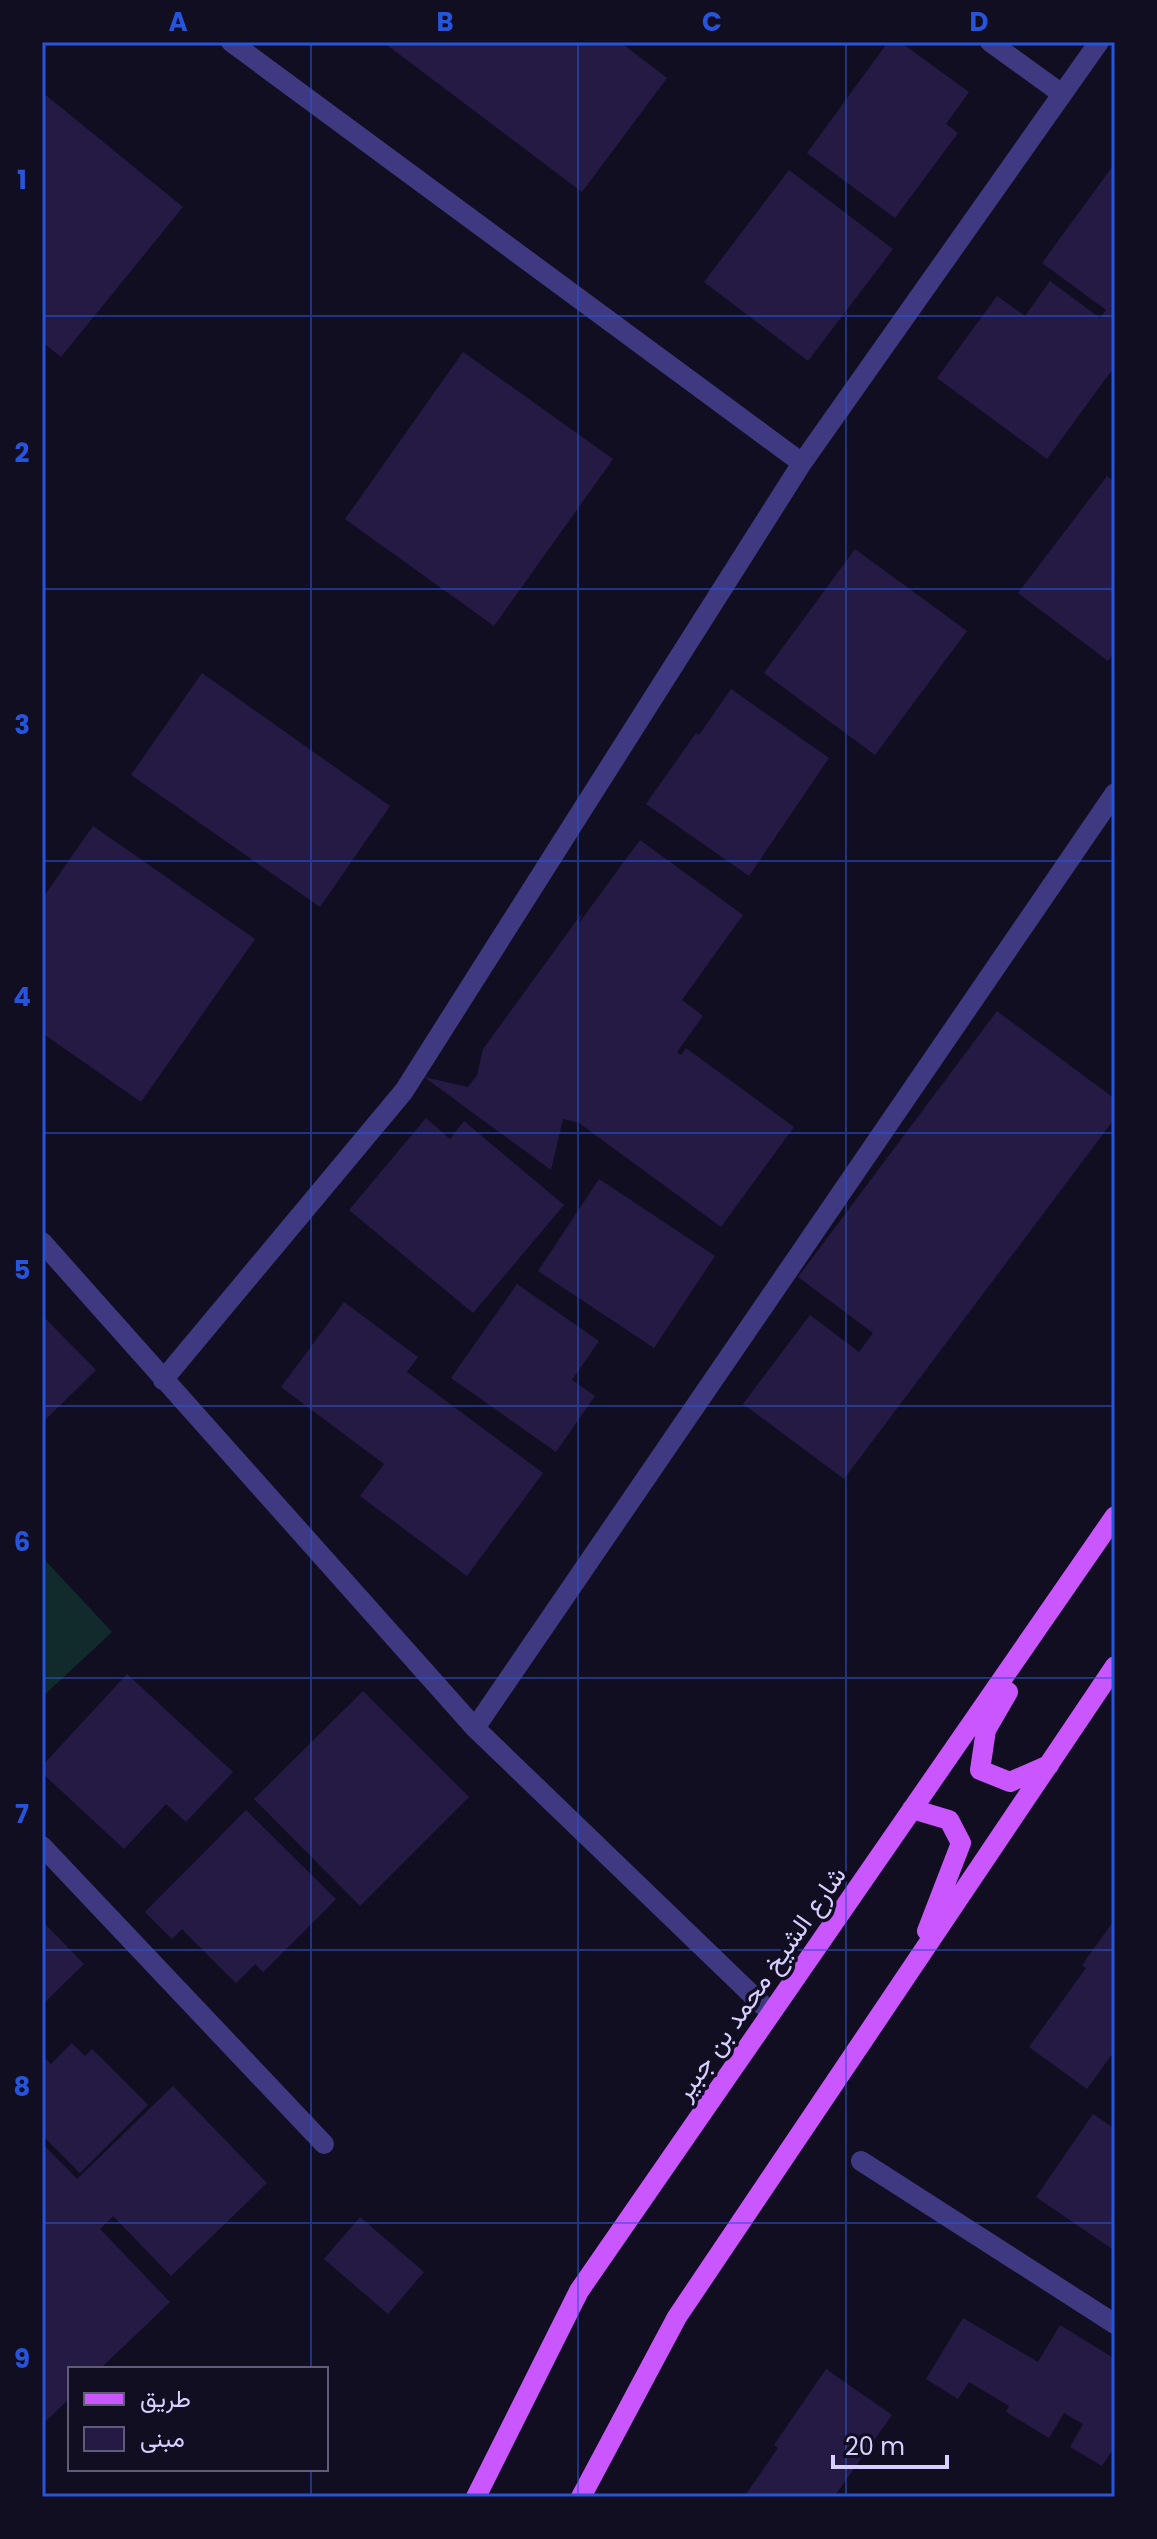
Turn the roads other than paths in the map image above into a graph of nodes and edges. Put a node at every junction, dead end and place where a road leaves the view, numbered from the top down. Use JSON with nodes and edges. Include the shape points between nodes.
{"nodes":[{"id":1,"x":231,"y":42,"type":"edge"},
{"id":2,"x":990,"y":42,"type":"edge"},
{"id":3,"x":1099,"y":42,"type":"edge"},
{"id":4,"x":1062,"y":94,"type":"junction"},
{"id":5,"x":802,"y":463,"type":"junction"},
{"id":6,"x":1115,"y":793,"type":"edge"},
{"id":7,"x":42,"y":1242,"type":"edge"},
{"id":8,"x":163,"y":1380,"type":"junction"},
{"id":9,"x":1115,"y":1516,"type":"edge"},
{"id":10,"x":1059,"y":1597,"type":"junction"},
{"id":11,"x":1115,"y":1666,"type":"edge"},
{"id":12,"x":475,"y":1728,"type":"junction"},
{"id":13,"x":1049,"y":1765,"type":"junction"},
{"id":14,"x":912,"y":1809,"type":"junction"},
{"id":15,"x":42,"y":1846,"type":"edge"},
{"id":16,"x":914,"y":1965,"type":"junction"},
{"id":17,"x":771,"y":2013,"type":"junction"},
{"id":18,"x":324,"y":2144,"type":"dead end"},
{"id":19,"x":861,"y":2161,"type":"dead end"},
{"id":20,"x":1115,"y":2324,"type":"edge"},
{"id":21,"x":476,"y":2497,"type":"edge"},
{"id":22,"x":581,"y":2497,"type":"edge"}],
"edges":[{"from":1,"to":5,"type":"street"},
{"from":2,"to":4,"type":"street"},
{"from":3,"to":4,"type":"street"},
{"from":4,"to":5,"type":"street"},
{"from":5,"to":8,"type":"street","via":[[404,1091]]},
{"from":6,"to":12,"type":"street"},
{"from":7,"to":8,"type":"street"},
{"from":8,"to":12,"type":"street"},
{"from":9,"to":10,"type":"main road","name":"شارع الشيخ محمد بن جبير"},
{"from":10,"to":13,"type":"main road","via":[[986,1730],[980,1770],[1010,1782]]},
{"from":10,"to":14,"type":"main road","name":"شارع الشيخ محمد بن جبير"},
{"from":11,"to":13,"type":"main road"},
{"from":12,"to":17,"type":"street"},
{"from":13,"to":16,"type":"main road"},
{"from":14,"to":16,"type":"main road","via":[[949,1820],[961,1843]]},
{"from":14,"to":17,"type":"main road","name":"شارع الشيخ محمد بن جبير"},
{"from":15,"to":18,"type":"street"},
{"from":16,"to":22,"type":"main road","via":[[677,2317]]},
{"from":17,"to":21,"type":"main road","name":"شارع الشيخ محمد بن جبير","via":[[579,2291]]},
{"from":19,"to":20,"type":"street"}]}
